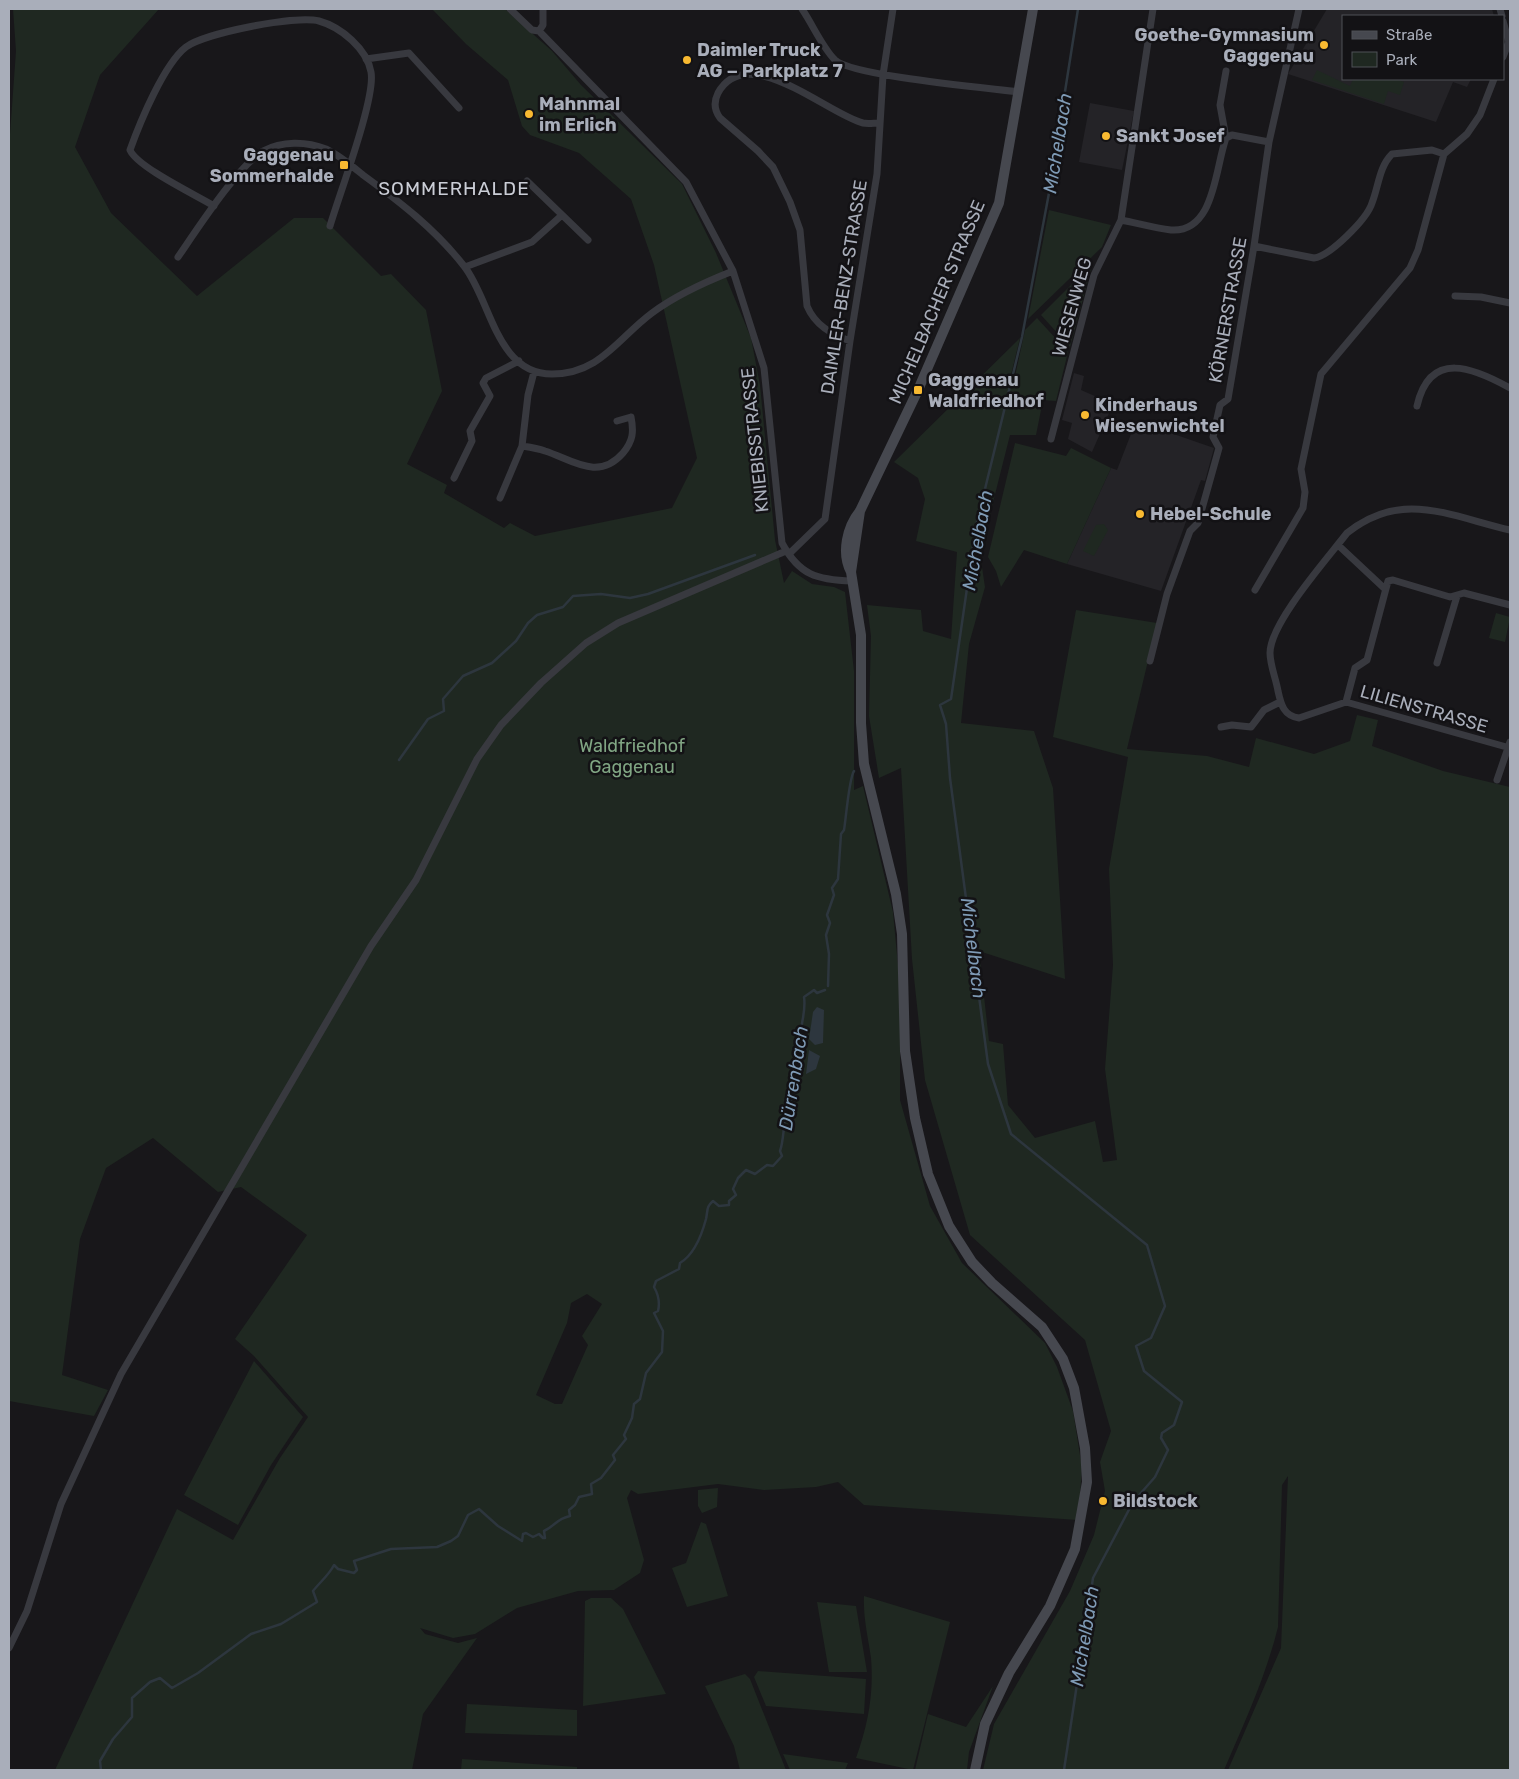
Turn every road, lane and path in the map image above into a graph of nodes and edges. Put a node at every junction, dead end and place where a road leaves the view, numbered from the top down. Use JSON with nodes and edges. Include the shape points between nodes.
{"nodes":[{"id":1,"x":510,"y":9,"type":"edge"},
{"id":2,"x":543,"y":9,"type":"edge"},
{"id":3,"x":802,"y":9,"type":"edge"},
{"id":4,"x":892,"y":9,"type":"edge"},
{"id":5,"x":1033,"y":9,"type":"edge"},
{"id":6,"x":1154,"y":9,"type":"edge"},
{"id":7,"x":1299,"y":9,"type":"edge"},
{"id":8,"x":1504,"y":25,"type":"edge"},
{"id":9,"x":539,"y":31,"type":"junction"},
{"id":10,"x":1509,"y":45,"type":"edge"},
{"id":11,"x":366,"y":59,"type":"junction"},
{"id":12,"x":1226,"y":71,"type":"dead end"},
{"id":13,"x":883,"y":75,"type":"junction"},
{"id":14,"x":1494,"y":80,"type":"edge"},
{"id":15,"x":1019,"y":92,"type":"junction"},
{"id":16,"x":459,"y":108,"type":"dead end"},
{"id":17,"x":879,"y":123,"type":"junction"},
{"id":18,"x":1226,"y":138,"type":"junction"},
{"id":19,"x":1269,"y":142,"type":"junction"},
{"id":20,"x":1444,"y":154,"type":"junction"},
{"id":21,"x":349,"y":164,"type":"junction"},
{"id":22,"x":527,"y":181,"type":"dead end"},
{"id":23,"x":214,"y":206,"type":"junction"},
{"id":24,"x":562,"y":215,"type":"junction"},
{"id":25,"x":1121,"y":220,"type":"junction"},
{"id":26,"x":330,"y":226,"type":"dead end"},
{"id":27,"x":588,"y":240,"type":"dead end"},
{"id":28,"x":1254,"y":246,"type":"junction"},
{"id":29,"x":178,"y":257,"type":"dead end"},
{"id":30,"x":465,"y":267,"type":"junction"},
{"id":31,"x":733,"y":271,"type":"junction"},
{"id":32,"x":1455,"y":296,"type":"dead end"},
{"id":33,"x":1510,"y":303,"type":"edge"},
{"id":34,"x":850,"y":341,"type":"junction"},
{"id":35,"x":519,"y":361,"type":"junction"},
{"id":36,"x":534,"y":372,"type":"junction"},
{"id":37,"x":1510,"y":388,"type":"edge"},
{"id":38,"x":1417,"y":406,"type":"dead end"},
{"id":39,"x":617,"y":421,"type":"dead end"},
{"id":40,"x":1051,"y":439,"type":"dead end"},
{"id":41,"x":522,"y":446,"type":"junction"},
{"id":42,"x":454,"y":478,"type":"dead end"},
{"id":43,"x":500,"y":498,"type":"dead end"},
{"id":44,"x":1510,"y":530,"type":"edge"},
{"id":45,"x":1338,"y":545,"type":"junction"},
{"id":46,"x":788,"y":553,"type":"junction"},
{"id":47,"x":851,"y":577,"type":"junction"},
{"id":48,"x":1385,"y":589,"type":"junction"},
{"id":49,"x":1255,"y":590,"type":"dead end"},
{"id":50,"x":1457,"y":596,"type":"junction"},
{"id":51,"x":1510,"y":605,"type":"edge"},
{"id":52,"x":1150,"y":661,"type":"dead end"},
{"id":53,"x":1437,"y":663,"type":"dead end"},
{"id":54,"x":1280,"y":702,"type":"junction"},
{"id":55,"x":1346,"y":702,"type":"junction"},
{"id":56,"x":1221,"y":726,"type":"dead end"},
{"id":57,"x":1510,"y":746,"type":"edge"},
{"id":58,"x":1498,"y":780,"type":"dead end"},
{"id":59,"x":9,"y":1648,"type":"edge"},
{"id":60,"x":975,"y":1770,"type":"edge"}],
"edges":[{"from":1,"to":9,"type":"street","name":"KNIEBISSTRASSE","via":[[532,30]]},
{"from":2,"to":9,"type":"street","via":[[543,25]]},
{"from":3,"to":13,"type":"street","via":[[836,61],[844,66]]},
{"from":4,"to":13,"type":"street","name":"DAIMLER-BENZ-STRASSE"},
{"from":5,"to":15,"type":"main road","name":"MICHELBACHER STRASSE"},
{"from":6,"to":25,"type":"street","name":"WIESENWEG"},
{"from":7,"to":19,"type":"street","name":"KÖRNERSTRASSE"},
{"from":8,"to":10,"type":"street"},
{"from":9,"to":31,"type":"street","name":"KNIEBISSTRASSE","via":[[686,182]]},
{"from":11,"to":16,"type":"street","via":[[409,53]]},
{"from":11,"to":21,"type":"street","via":[[372,84]]},
{"from":11,"to":23,"type":"street","via":[[346,36],[317,20],[290,21],[212,35],[194,42],[172,61],[130,150],[146,166]]},
{"from":12,"to":18,"type":"street","via":[[1220,104]]},
{"from":13,"to":15,"type":"street"},
{"from":13,"to":17,"type":"street","name":"DAIMLER-BENZ-STRASSE"},
{"from":14,"to":20,"type":"street","via":[[1480,115],[1467,134]]},
{"from":15,"to":47,"type":"main road","name":"MICHELBACHER STRASSE","via":[[999,203],[918,390],[860,511],[850,523],[846,563]]},
{"from":17,"to":34,"type":"street","name":"DAIMLER-BENZ-STRASSE","via":[[877,174]]},
{"from":17,"to":34,"type":"street","via":[[863,123],[787,84],[761,75],[731,80],[715,99],[716,114],[772,167],[790,202],[800,230],[807,306],[812,317],[828,331]]},
{"from":18,"to":19,"type":"street","via":[[1232,135]]},
{"from":18,"to":25,"type":"street","via":[[1211,198],[1197,221],[1172,230]]},
{"from":19,"to":28,"type":"street","name":"KÖRNERSTRASSE"},
{"from":20,"to":28,"type":"street","via":[[1432,150],[1392,154],[1383,162],[1372,206],[1355,227],[1322,257]]},
{"from":20,"to":49,"type":"street","via":[[1418,250],[1410,268],[1321,374],[1301,470],[1305,492],[1303,508]]},
{"from":21,"to":23,"type":"street","via":[[325,149],[286,142],[260,154]]},
{"from":21,"to":26,"type":"street"},
{"from":21,"to":30,"type":"street","via":[[420,218]]},
{"from":22,"to":24,"type":"street"},
{"from":23,"to":29,"type":"street"},
{"from":24,"to":27,"type":"street"},
{"from":24,"to":30,"type":"street","via":[[532,242]]},
{"from":25,"to":40,"type":"street","name":"WIESENWEG","via":[[1094,275]]},
{"from":28,"to":52,"type":"street","name":"KÖRNERSTRASSE","via":[[1228,399],[1220,405],[1213,437],[1219,448],[1198,523],[1190,531],[1167,594]]},
{"from":30,"to":35,"type":"street","via":[[500,338]]},
{"from":31,"to":36,"type":"street","via":[[686,292],[653,312],[597,363],[573,372]]},
{"from":31,"to":46,"type":"street","name":"KNIEBISSTRASSE","via":[[764,368],[780,531]]},
{"from":32,"to":33,"type":"street"},
{"from":34,"to":46,"type":"street","name":"DAIMLER-BENZ-STRASSE","via":[[824,519]]},
{"from":35,"to":36,"type":"street"},
{"from":35,"to":42,"type":"street","via":[[486,378],[483,383],[490,396],[470,431],[472,441]]},
{"from":36,"to":41,"type":"street"},
{"from":37,"to":38,"type":"street","via":[[1480,372],[1463,367],[1450,368],[1434,375],[1426,383],[1420,391]]},
{"from":39,"to":41,"type":"street","via":[[631,417],[632,438],[621,455],[600,467],[582,466],[546,451]]},
{"from":41,"to":43,"type":"street"},
{"from":44,"to":45,"type":"street","via":[[1429,508],[1404,508],[1384,511],[1359,524]]},
{"from":45,"to":48,"type":"street"},
{"from":45,"to":54,"type":"street","via":[[1282,617],[1270,652]]},
{"from":46,"to":47,"type":"street","name":"KNIEBISSTRASSE","via":[[812,576],[823,579]]},
{"from":46,"to":59,"type":"street","via":[[618,623],[569,658],[501,725],[477,759],[416,880],[370,946],[121,1374],[61,1504],[27,1611]]},
{"from":47,"to":60,"type":"main road","name":"MICHELBACHER STRASSE","via":[[861,635],[864,764],[902,934],[905,1051],[928,1174],[949,1226],[972,1262],[1042,1327],[1064,1359],[1074,1388],[1085,1448],[1087,1482],[1075,1549],[1050,1606],[1009,1673],[989,1716]]},
{"from":48,"to":50,"type":"street","via":[[1388,581],[1393,580],[1450,597]]},
{"from":48,"to":55,"type":"street","via":[[1367,660],[1355,668]]},
{"from":50,"to":51,"type":"street","via":[[1464,593]]},
{"from":50,"to":53,"type":"street"},
{"from":54,"to":55,"type":"street","name":"LILIENSTRASSE","via":[[1286,713],[1300,718]]},
{"from":54,"to":56,"type":"street","via":[[1264,710],[1251,727]]},
{"from":55,"to":57,"type":"street","name":"LILIENSTRASSE"},
{"from":57,"to":58,"type":"street"}]}
